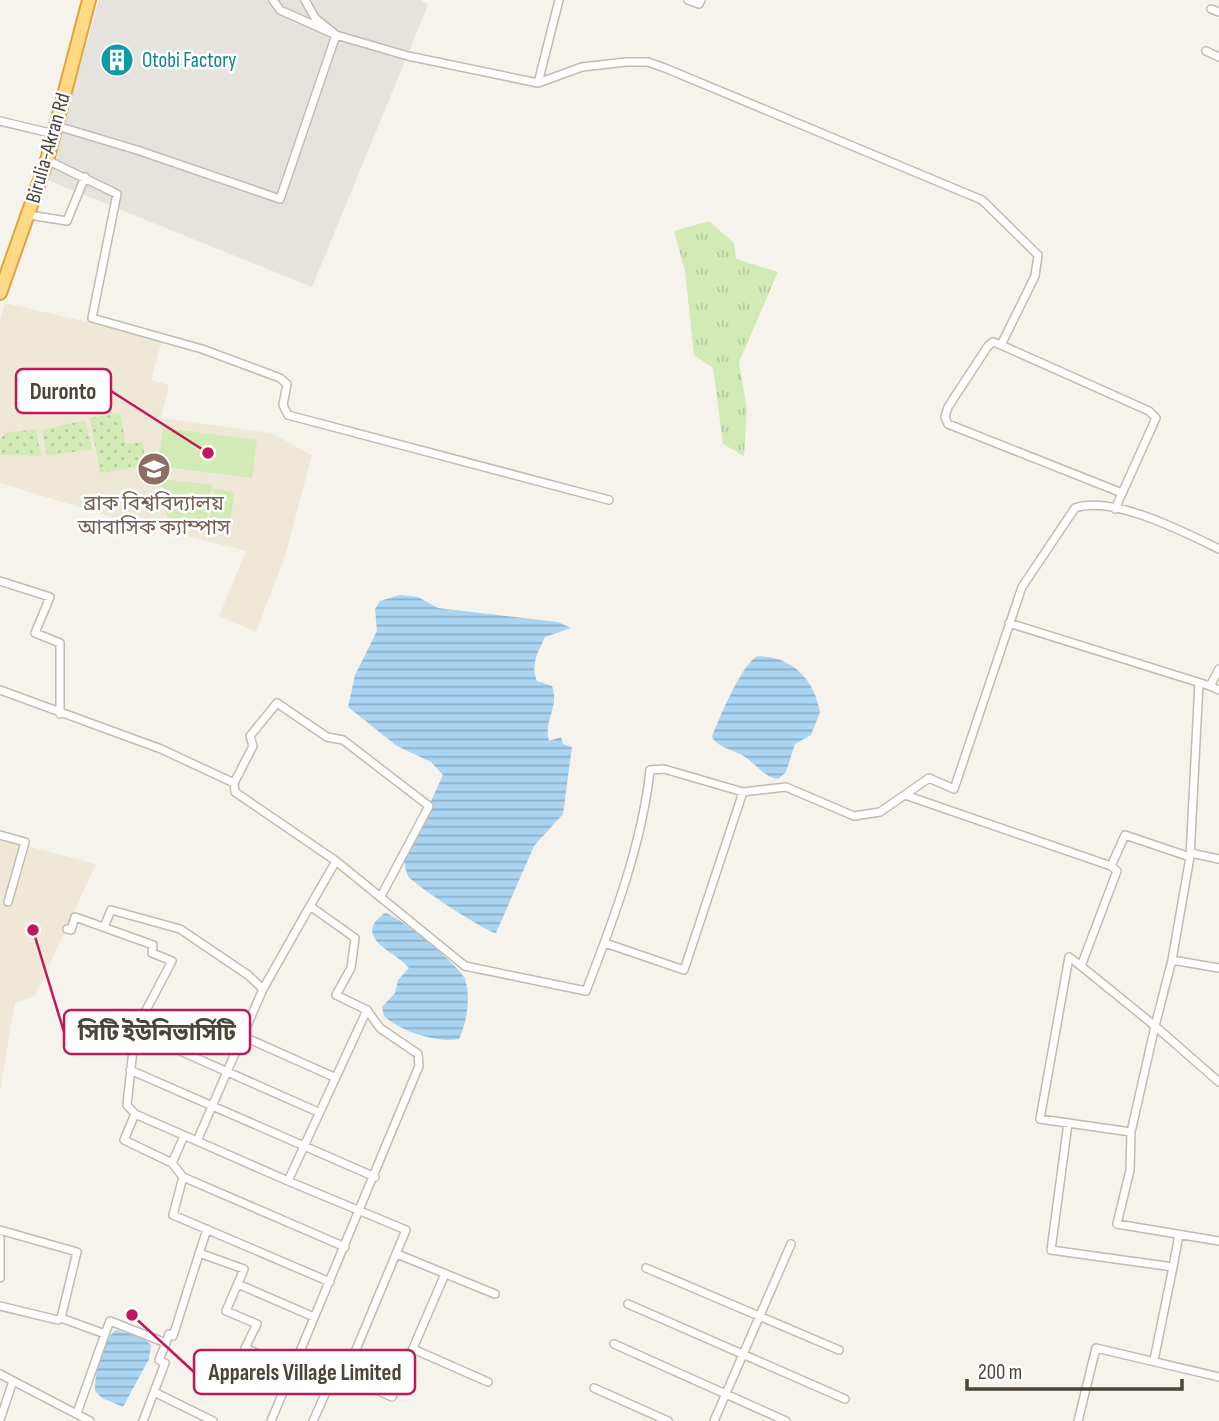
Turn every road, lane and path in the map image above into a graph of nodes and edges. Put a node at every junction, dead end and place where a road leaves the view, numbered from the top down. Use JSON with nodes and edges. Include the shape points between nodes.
{"nodes":[{"id":1,"x":89,"y":0,"type":"edge"},
{"id":2,"x":273,"y":0,"type":"edge"},
{"id":3,"x":304,"y":0,"type":"edge"},
{"id":4,"x":559,"y":0,"type":"edge"},
{"id":5,"x":688,"y":0,"type":"edge"},
{"id":6,"x":701,"y":0,"type":"edge"},
{"id":7,"x":336,"y":35,"type":"junction"},
{"id":8,"x":1206,"y":51,"type":"dead end"},
{"id":9,"x":1219,"y":57,"type":"edge"},
{"id":10,"x":538,"y":83,"type":"junction"},
{"id":11,"x":0,"y":121,"type":"edge"},
{"id":12,"x":55,"y":130,"type":"junction"},
{"id":13,"x":47,"y":159,"type":"junction"},
{"id":14,"x":85,"y":177,"type":"junction"},
{"id":15,"x":29,"y":215,"type":"junction"},
{"id":16,"x":0,"y":293,"type":"edge"},
{"id":17,"x":1001,"y":345,"type":"junction"},
{"id":18,"x":1122,"y":493,"type":"junction"},
{"id":19,"x":609,"y":500,"type":"dead end"},
{"id":20,"x":1115,"y":509,"type":"junction"},
{"id":21,"x":1219,"y":549,"type":"edge"},
{"id":22,"x":0,"y":581,"type":"edge"},
{"id":23,"x":1009,"y":623,"type":"junction"},
{"id":24,"x":1219,"y":669,"type":"edge"},
{"id":25,"x":1199,"y":683,"type":"junction"},
{"id":26,"x":1210,"y":686,"type":"junction"},
{"id":27,"x":0,"y":690,"type":"edge"},
{"id":28,"x":1219,"y":690,"type":"edge"},
{"id":29,"x":60,"y":714,"type":"junction"},
{"id":30,"x":234,"y":783,"type":"junction"},
{"id":31,"x":743,"y":793,"type":"junction"},
{"id":32,"x":905,"y":795,"type":"junction"},
{"id":33,"x":0,"y":835,"type":"edge"},
{"id":34,"x":1190,"y":855,"type":"junction"},
{"id":35,"x":1219,"y":859,"type":"edge"},
{"id":36,"x":335,"y":861,"type":"junction"},
{"id":37,"x":1111,"y":866,"type":"junction"},
{"id":38,"x":381,"y":896,"type":"junction"},
{"id":39,"x":8,"y":902,"type":"dead end"},
{"id":40,"x":310,"y":906,"type":"junction"},
{"id":41,"x":104,"y":927,"type":"junction"},
{"id":42,"x":67,"y":929,"type":"dead end"},
{"id":43,"x":605,"y":943,"type":"junction"},
{"id":44,"x":1172,"y":960,"type":"junction"},
{"id":45,"x":1081,"y":966,"type":"junction"},
{"id":46,"x":1219,"y":968,"type":"edge"},
{"id":47,"x":263,"y":989,"type":"junction"},
{"id":48,"x":367,"y":1010,"type":"junction"},
{"id":49,"x":1155,"y":1026,"type":"junction"},
{"id":50,"x":135,"y":1031,"type":"junction"},
{"id":51,"x":242,"y":1037,"type":"junction"},
{"id":52,"x":130,"y":1070,"type":"junction"},
{"id":53,"x":226,"y":1072,"type":"junction"},
{"id":54,"x":334,"y":1077,"type":"junction"},
{"id":55,"x":1219,"y":1082,"type":"edge"},
{"id":56,"x":213,"y":1106,"type":"junction"},
{"id":57,"x":318,"y":1112,"type":"junction"},
{"id":58,"x":135,"y":1114,"type":"junction"},
{"id":59,"x":1068,"y":1123,"type":"junction"},
{"id":60,"x":1131,"y":1132,"type":"junction"},
{"id":61,"x":184,"y":1136,"type":"junction"},
{"id":62,"x":197,"y":1141,"type":"junction"},
{"id":63,"x":303,"y":1144,"type":"junction"},
{"id":64,"x":172,"y":1163,"type":"junction"},
{"id":65,"x":183,"y":1177,"type":"junction"},
{"id":66,"x":374,"y":1177,"type":"junction"},
{"id":67,"x":288,"y":1181,"type":"junction"},
{"id":68,"x":360,"y":1213,"type":"junction"},
{"id":69,"x":207,"y":1229,"type":"junction"},
{"id":70,"x":0,"y":1230,"type":"edge"},
{"id":71,"x":1179,"y":1234,"type":"junction"},
{"id":72,"x":0,"y":1238,"type":"edge"},
{"id":73,"x":1219,"y":1241,"type":"edge"},
{"id":74,"x":791,"y":1244,"type":"dead end"},
{"id":75,"x":345,"y":1247,"type":"junction"},
{"id":76,"x":199,"y":1253,"type":"junction"},
{"id":77,"x":397,"y":1254,"type":"junction"},
{"id":78,"x":646,"y":1268,"type":"dead end"},
{"id":79,"x":1173,"y":1268,"type":"junction"},
{"id":80,"x":446,"y":1274,"type":"junction"},
{"id":81,"x":0,"y":1276,"type":"edge"},
{"id":82,"x":330,"y":1282,"type":"junction"},
{"id":83,"x":238,"y":1284,"type":"junction"},
{"id":84,"x":495,"y":1294,"type":"dead end"},
{"id":85,"x":628,"y":1304,"type":"dead end"},
{"id":86,"x":0,"y":1306,"type":"edge"},
{"id":87,"x":760,"y":1315,"type":"junction"},
{"id":88,"x":314,"y":1317,"type":"junction"},
{"id":89,"x":61,"y":1318,"type":"junction"},
{"id":90,"x":105,"y":1334,"type":"junction"},
{"id":91,"x":166,"y":1343,"type":"junction"},
{"id":92,"x":614,"y":1344,"type":"dead end"},
{"id":93,"x":413,"y":1349,"type":"junction"},
{"id":94,"x":839,"y":1350,"type":"dead end"},
{"id":95,"x":743,"y":1354,"type":"junction"},
{"id":96,"x":300,"y":1356,"type":"junction"},
{"id":97,"x":1154,"y":1360,"type":"junction"},
{"id":98,"x":294,"y":1370,"type":"junction"},
{"id":99,"x":334,"y":1372,"type":"junction"},
{"id":100,"x":0,"y":1376,"type":"edge"},
{"id":101,"x":345,"y":1376,"type":"junction"},
{"id":102,"x":1219,"y":1377,"type":"edge"},
{"id":103,"x":13,"y":1381,"type":"junction"},
{"id":104,"x":488,"y":1382,"type":"dead end"},
{"id":105,"x":594,"y":1388,"type":"dead end"},
{"id":106,"x":154,"y":1392,"type":"junction"},
{"id":107,"x":726,"y":1394,"type":"junction"},
{"id":108,"x":845,"y":1399,"type":"dead end"},
{"id":109,"x":77,"y":1413,"type":"junction"},
{"id":110,"x":0,"y":1420,"type":"edge"},
{"id":111,"x":90,"y":1421,"type":"edge"},
{"id":112,"x":142,"y":1421,"type":"edge"},
{"id":113,"x":213,"y":1421,"type":"edge"},
{"id":114,"x":271,"y":1421,"type":"edge"},
{"id":115,"x":313,"y":1421,"type":"edge"},
{"id":116,"x":668,"y":1421,"type":"edge"},
{"id":117,"x":714,"y":1421,"type":"edge"},
{"id":118,"x":786,"y":1421,"type":"edge"},
{"id":119,"x":1078,"y":1421,"type":"edge"}],
"edges":[{"from":1,"to":12,"type":"highway","name":"Birulia-Akran Rd"},
{"from":2,"to":7,"type":"street","via":[[276,8]]},
{"from":3,"to":7,"type":"street","via":[[315,18]]},
{"from":4,"to":10,"type":"street"},
{"from":5,"to":6,"type":"street","via":[[699,4]]},
{"from":7,"to":10,"type":"street","via":[[408,56]]},
{"from":7,"to":12,"type":"street","via":[[280,200],[137,150]]},
{"from":8,"to":9,"type":"street"},
{"from":10,"to":17,"type":"street","via":[[582,67],[648,62],[982,200],[1038,255],[1035,276]]},
{"from":11,"to":12,"type":"street"},
{"from":12,"to":13,"type":"highway","name":"Birulia-Akran Rd"},
{"from":13,"to":14,"type":"street"},
{"from":13,"to":15,"type":"highway","name":"Birulia-Akran Rd"},
{"from":14,"to":15,"type":"street","via":[[67,221]]},
{"from":14,"to":19,"type":"street","via":[[117,194],[92,318],[202,349],[280,378],[287,384],[283,405],[288,415]]},
{"from":15,"to":16,"type":"highway","name":"Birulia-Akran Rd"},
{"from":17,"to":18,"type":"street","via":[[1156,418]]},
{"from":17,"to":18,"type":"street","via":[[993,342],[948,407],[948,424]]},
{"from":18,"to":20,"type":"street"},
{"from":20,"to":21,"type":"street"},
{"from":20,"to":23,"type":"street","via":[[1075,508],[1022,587]]},
{"from":22,"to":29,"type":"street","via":[[50,597],[35,633],[60,643]]},
{"from":23,"to":25,"type":"street"},
{"from":23,"to":32,"type":"street","via":[[954,789],[929,778]]},
{"from":24,"to":26,"type":"street"},
{"from":25,"to":26,"type":"street"},
{"from":25,"to":34,"type":"street"},
{"from":26,"to":28,"type":"street"},
{"from":27,"to":29,"type":"street"},
{"from":29,"to":30,"type":"street","via":[[161,749]]},
{"from":30,"to":36,"type":"street","via":[[235,792]]},
{"from":30,"to":38,"type":"street","via":[[253,746],[250,736],[277,703],[327,737],[343,740],[376,765],[429,806]]},
{"from":31,"to":32,"type":"street","via":[[786,787],[854,816],[880,812]]},
{"from":31,"to":43,"type":"street","via":[[684,970]]},
{"from":31,"to":43,"type":"street","via":[[664,769],[650,770],[635,842]]},
{"from":32,"to":37,"type":"street"},
{"from":33,"to":39,"type":"street","via":[[25,842]]},
{"from":34,"to":35,"type":"street"},
{"from":34,"to":37,"type":"street","via":[[1125,835]]},
{"from":34,"to":44,"type":"street"},
{"from":36,"to":38,"type":"street"},
{"from":36,"to":40,"type":"street"},
{"from":37,"to":45,"type":"street","via":[[1117,871],[1112,888]]},
{"from":38,"to":43,"type":"street","via":[[465,966],[484,971],[586,991]]},
{"from":40,"to":47,"type":"street"},
{"from":40,"to":48,"type":"street","via":[[355,938],[351,968],[336,995]]},
{"from":41,"to":42,"type":"street","via":[[75,917],[71,930]]},
{"from":41,"to":47,"type":"street","via":[[111,910],[163,922],[200,942]]},
{"from":41,"to":50,"type":"street","via":[[153,945],[152,953],[172,961]]},
{"from":44,"to":46,"type":"street"},
{"from":44,"to":49,"type":"street"},
{"from":45,"to":49,"type":"street"},
{"from":45,"to":59,"type":"street","via":[[1069,957],[1040,1118]]},
{"from":47,"to":51,"type":"street"},
{"from":48,"to":54,"type":"street"},
{"from":48,"to":66,"type":"street","via":[[380,1028],[418,1054],[419,1066]]},
{"from":49,"to":55,"type":"street"},
{"from":49,"to":60,"type":"street"},
{"from":50,"to":52,"type":"street"},
{"from":50,"to":53,"type":"street"},
{"from":51,"to":53,"type":"street"},
{"from":51,"to":54,"type":"street"},
{"from":52,"to":56,"type":"street"},
{"from":52,"to":58,"type":"street","via":[[127,1105]]},
{"from":53,"to":56,"type":"street"},
{"from":53,"to":57,"type":"street"},
{"from":54,"to":57,"type":"street"},
{"from":56,"to":62,"type":"street"},
{"from":56,"to":63,"type":"street"},
{"from":57,"to":63,"type":"street"},
{"from":58,"to":61,"type":"street"},
{"from":58,"to":64,"type":"street","via":[[124,1140]]},
{"from":59,"to":60,"type":"street"},
{"from":59,"to":79,"type":"street","via":[[1051,1250]]},
{"from":60,"to":71,"type":"street","via":[[1130,1170],[1117,1224]]},
{"from":61,"to":62,"type":"street"},
{"from":61,"to":64,"type":"street"},
{"from":62,"to":67,"type":"street"},
{"from":63,"to":66,"type":"street"},
{"from":63,"to":67,"type":"street"},
{"from":64,"to":65,"type":"street"},
{"from":65,"to":69,"type":"street","via":[[173,1215]]},
{"from":65,"to":75,"type":"street"},
{"from":66,"to":68,"type":"street"},
{"from":67,"to":68,"type":"street"},
{"from":68,"to":75,"type":"street"},
{"from":68,"to":77,"type":"street","via":[[406,1230]]},
{"from":69,"to":76,"type":"street"},
{"from":69,"to":82,"type":"street"},
{"from":70,"to":89,"type":"street","via":[[77,1252]]},
{"from":71,"to":73,"type":"street"},
{"from":71,"to":79,"type":"street"},
{"from":72,"to":81,"type":"street"},
{"from":74,"to":87,"type":"street"},
{"from":75,"to":82,"type":"street"},
{"from":76,"to":83,"type":"street","via":[[244,1269]]},
{"from":76,"to":91,"type":"street","via":[[173,1336],[169,1334]]},
{"from":77,"to":80,"type":"street"},
{"from":77,"to":101,"type":"street"},
{"from":78,"to":87,"type":"street"},
{"from":79,"to":97,"type":"street"},
{"from":80,"to":84,"type":"street"},
{"from":80,"to":93,"type":"street"},
{"from":82,"to":88,"type":"street"},
{"from":83,"to":88,"type":"street"},
{"from":83,"to":98,"type":"street","via":[[226,1311],[257,1324],[246,1349]]},
{"from":85,"to":95,"type":"street"},
{"from":86,"to":89,"type":"street","via":[[58,1321]]},
{"from":87,"to":94,"type":"street"},
{"from":87,"to":95,"type":"street"},
{"from":88,"to":96,"type":"street"},
{"from":89,"to":90,"type":"street"},
{"from":90,"to":91,"type":"street","via":[[110,1321]]},
{"from":90,"to":109,"type":"street"},
{"from":91,"to":106,"type":"street","via":[[159,1360],[165,1363]]},
{"from":92,"to":107,"type":"street"},
{"from":93,"to":101,"type":"street","via":[[392,1397]]},
{"from":93,"to":104,"type":"street"},
{"from":95,"to":107,"type":"street"},
{"from":95,"to":108,"type":"street"},
{"from":96,"to":98,"type":"street"},
{"from":96,"to":99,"type":"street"},
{"from":97,"to":102,"type":"street"},
{"from":97,"to":119,"type":"street","via":[[1096,1348]]},
{"from":98,"to":114,"type":"street"},
{"from":99,"to":101,"type":"street"},
{"from":99,"to":115,"type":"street"},
{"from":100,"to":103,"type":"street"},
{"from":103,"to":109,"type":"street"},
{"from":103,"to":110,"type":"street"},
{"from":105,"to":116,"type":"street"},
{"from":106,"to":112,"type":"street"},
{"from":106,"to":113,"type":"street"},
{"from":107,"to":117,"type":"street"},
{"from":107,"to":118,"type":"street"},
{"from":109,"to":111,"type":"street"}]}
